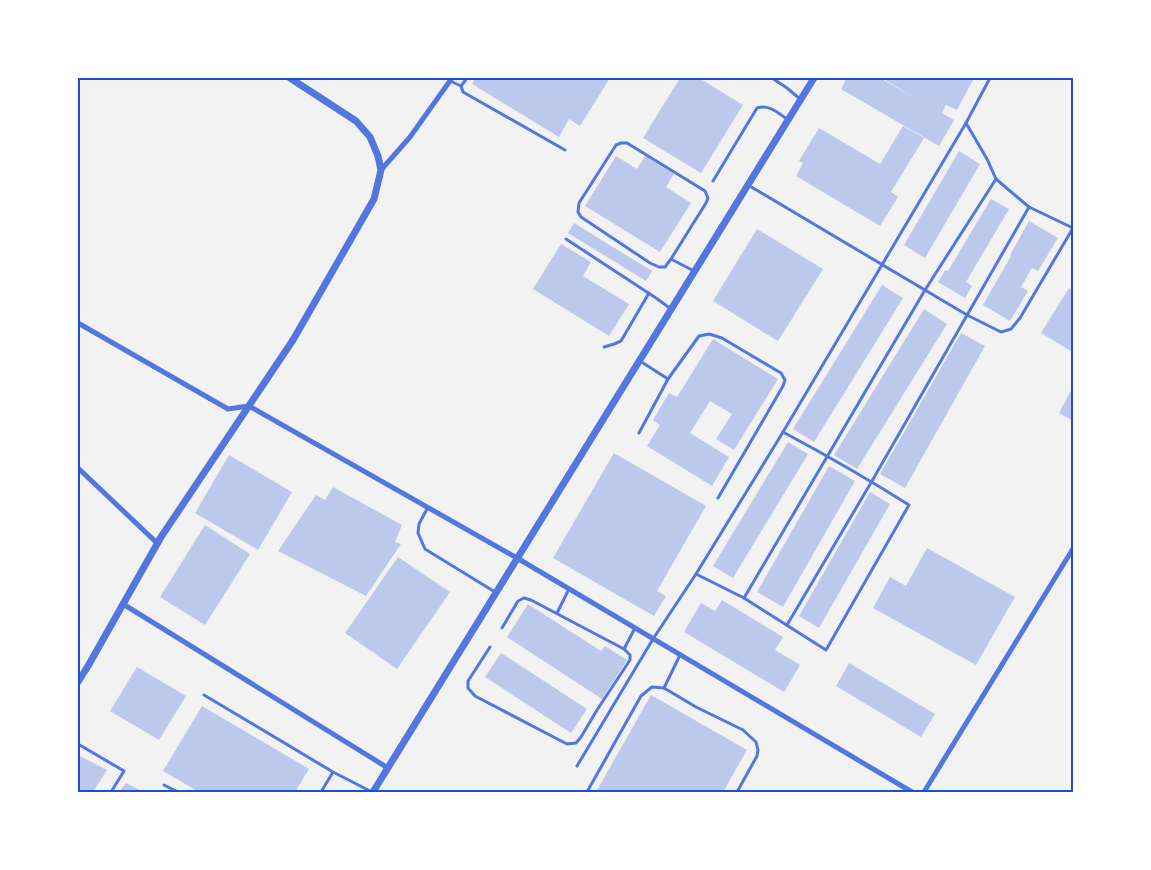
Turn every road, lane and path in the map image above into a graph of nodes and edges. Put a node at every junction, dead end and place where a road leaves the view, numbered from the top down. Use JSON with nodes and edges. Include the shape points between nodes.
{"nodes":[{"id":1,"x":290,"y":78,"type":"edge"},
{"id":2,"x":467,"y":78,"type":"edge"},
{"id":3,"x":772,"y":78,"type":"edge"},
{"id":4,"x":814,"y":78,"type":"edge"},
{"id":5,"x":990,"y":78,"type":"edge"},
{"id":6,"x":451,"y":79,"type":"edge"},
{"id":7,"x":461,"y":86,"type":"junction"},
{"id":8,"x":800,"y":99,"type":"junction"},
{"id":9,"x":788,"y":120,"type":"junction"},
{"id":10,"x":966,"y":123,"type":"junction"},
{"id":11,"x":565,"y":150,"type":"dead end"},
{"id":12,"x":381,"y":170,"type":"junction"},
{"id":13,"x":996,"y":179,"type":"junction"},
{"id":14,"x":713,"y":181,"type":"dead end"},
{"id":15,"x":748,"y":184,"type":"junction"},
{"id":16,"x":1029,"y":208,"type":"junction"},
{"id":17,"x":566,"y":239,"type":"dead end"},
{"id":18,"x":671,"y":259,"type":"junction"},
{"id":19,"x":882,"y":265,"type":"junction"},
{"id":20,"x":694,"y":271,"type":"junction"},
{"id":21,"x":925,"y":290,"type":"junction"},
{"id":22,"x":649,"y":293,"type":"junction"},
{"id":23,"x":671,"y":309,"type":"junction"},
{"id":24,"x":967,"y":315,"type":"junction"},
{"id":25,"x":78,"y":323,"type":"edge"},
{"id":26,"x":604,"y":347,"type":"dead end"},
{"id":27,"x":640,"y":360,"type":"junction"},
{"id":28,"x":668,"y":379,"type":"junction"},
{"id":29,"x":249,"y":406,"type":"junction"},
{"id":30,"x":783,"y":432,"type":"junction"},
{"id":31,"x":639,"y":433,"type":"dead end"},
{"id":32,"x":827,"y":455,"type":"junction"},
{"id":33,"x":78,"y":468,"type":"edge"},
{"id":34,"x":872,"y":481,"type":"junction"},
{"id":35,"x":718,"y":498,"type":"dead end"},
{"id":36,"x":428,"y":507,"type":"junction"},
{"id":37,"x":157,"y":543,"type":"junction"},
{"id":38,"x":1074,"y":547,"type":"edge"},
{"id":39,"x":517,"y":558,"type":"junction"},
{"id":40,"x":696,"y":574,"type":"junction"},
{"id":41,"x":569,"y":589,"type":"junction"},
{"id":42,"x":496,"y":593,"type":"junction"},
{"id":43,"x":744,"y":598,"type":"junction"},
{"id":44,"x":123,"y":604,"type":"junction"},
{"id":45,"x":557,"y":613,"type":"junction"},
{"id":46,"x":787,"y":625,"type":"junction"},
{"id":47,"x":502,"y":628,"type":"dead end"},
{"id":48,"x":635,"y":628,"type":"junction"},
{"id":49,"x":653,"y":639,"type":"junction"},
{"id":50,"x":490,"y":647,"type":"dead end"},
{"id":51,"x":624,"y":648,"type":"junction"},
{"id":52,"x":680,"y":655,"type":"junction"},
{"id":53,"x":78,"y":682,"type":"edge"},
{"id":54,"x":664,"y":688,"type":"junction"},
{"id":55,"x":204,"y":695,"type":"dead end"},
{"id":56,"x":78,"y":744,"type":"edge"},
{"id":57,"x":576,"y":766,"type":"dead end"},
{"id":58,"x":388,"y":768,"type":"junction"},
{"id":59,"x":333,"y":772,"type":"junction"},
{"id":60,"x":164,"y":785,"type":"dead end"},
{"id":61,"x":111,"y":792,"type":"edge"},
{"id":62,"x":178,"y":792,"type":"edge"},
{"id":63,"x":321,"y":792,"type":"edge"},
{"id":64,"x":372,"y":792,"type":"edge"},
{"id":65,"x":587,"y":792,"type":"edge"},
{"id":66,"x":736,"y":792,"type":"edge"},
{"id":67,"x":912,"y":792,"type":"edge"},
{"id":68,"x":924,"y":792,"type":"edge"}],
"edges":[{"from":1,"to":12,"type":"street","via":[[356,121],[370,137]]},
{"from":2,"to":7,"type":"lane"},
{"from":3,"to":8,"type":"lane"},
{"from":4,"to":8,"type":"street"},
{"from":5,"to":10,"type":"lane"},
{"from":6,"to":7,"type":"lane"},
{"from":6,"to":12,"type":"street","via":[[410,137]]},
{"from":7,"to":11,"type":"lane","via":[[462,92]]},
{"from":8,"to":9,"type":"street"},
{"from":9,"to":14,"type":"lane","via":[[772,109],[757,108]]},
{"from":9,"to":15,"type":"street"},
{"from":10,"to":13,"type":"lane"},
{"from":10,"to":19,"type":"lane"},
{"from":12,"to":29,"type":"street","via":[[374,199],[293,340]]},
{"from":13,"to":16,"type":"lane"},
{"from":13,"to":21,"type":"lane"},
{"from":15,"to":19,"type":"lane"},
{"from":15,"to":20,"type":"street"},
{"from":16,"to":24,"type":"lane"},
{"from":16,"to":24,"type":"lane","via":[[1073,228],[1011,329],[1001,332]]},
{"from":17,"to":22,"type":"lane"},
{"from":18,"to":18,"type":"lane","via":[[665,267],[650,263],[578,212],[579,203],[616,145],[627,143],[705,191],[706,203]]},
{"from":18,"to":20,"type":"lane"},
{"from":19,"to":21,"type":"lane"},
{"from":19,"to":30,"type":"lane"},
{"from":20,"to":23,"type":"street"},
{"from":21,"to":24,"type":"lane"},
{"from":21,"to":32,"type":"lane"},
{"from":22,"to":23,"type":"lane"},
{"from":22,"to":26,"type":"lane","via":[[621,341]]},
{"from":23,"to":27,"type":"street"},
{"from":24,"to":34,"type":"lane"},
{"from":25,"to":29,"type":"street","via":[[228,409]]},
{"from":27,"to":28,"type":"lane"},
{"from":27,"to":39,"type":"street"},
{"from":28,"to":31,"type":"lane"},
{"from":28,"to":35,"type":"lane","via":[[699,336],[709,334],[722,338],[781,373],[785,380]]},
{"from":29,"to":36,"type":"street"},
{"from":29,"to":37,"type":"street"},
{"from":30,"to":32,"type":"lane"},
{"from":30,"to":40,"type":"lane"},
{"from":32,"to":34,"type":"lane"},
{"from":32,"to":43,"type":"lane"},
{"from":33,"to":37,"type":"street"},
{"from":34,"to":46,"type":"lane"},
{"from":34,"to":46,"type":"lane","via":[[909,505],[826,650]]},
{"from":36,"to":39,"type":"street"},
{"from":36,"to":42,"type":"lane","via":[[418,533],[426,549]]},
{"from":37,"to":44,"type":"street"},
{"from":38,"to":68,"type":"street"},
{"from":39,"to":41,"type":"street"},
{"from":39,"to":42,"type":"street"},
{"from":40,"to":43,"type":"lane"},
{"from":40,"to":49,"type":"lane"},
{"from":41,"to":45,"type":"lane"},
{"from":41,"to":48,"type":"street"},
{"from":42,"to":58,"type":"street"},
{"from":43,"to":46,"type":"lane"},
{"from":44,"to":53,"type":"street"},
{"from":44,"to":58,"type":"street"},
{"from":45,"to":47,"type":"lane","via":[[524,598],[518,601]]},
{"from":45,"to":51,"type":"lane"},
{"from":48,"to":49,"type":"street"},
{"from":48,"to":51,"type":"lane"},
{"from":49,"to":52,"type":"street"},
{"from":49,"to":57,"type":"lane"},
{"from":50,"to":51,"type":"lane","via":[[468,681],[468,688],[475,696],[567,744],[576,743],[581,738],[630,660]]},
{"from":52,"to":54,"type":"lane"},
{"from":52,"to":67,"type":"street"},
{"from":54,"to":65,"type":"lane","via":[[652,687],[641,696]]},
{"from":54,"to":66,"type":"lane","via":[[743,730],[756,742],[757,756]]},
{"from":55,"to":59,"type":"lane"},
{"from":56,"to":61,"type":"lane","via":[[124,771]]},
{"from":58,"to":64,"type":"street"},
{"from":59,"to":63,"type":"lane"},
{"from":59,"to":64,"type":"lane"},
{"from":60,"to":62,"type":"lane"}]}
